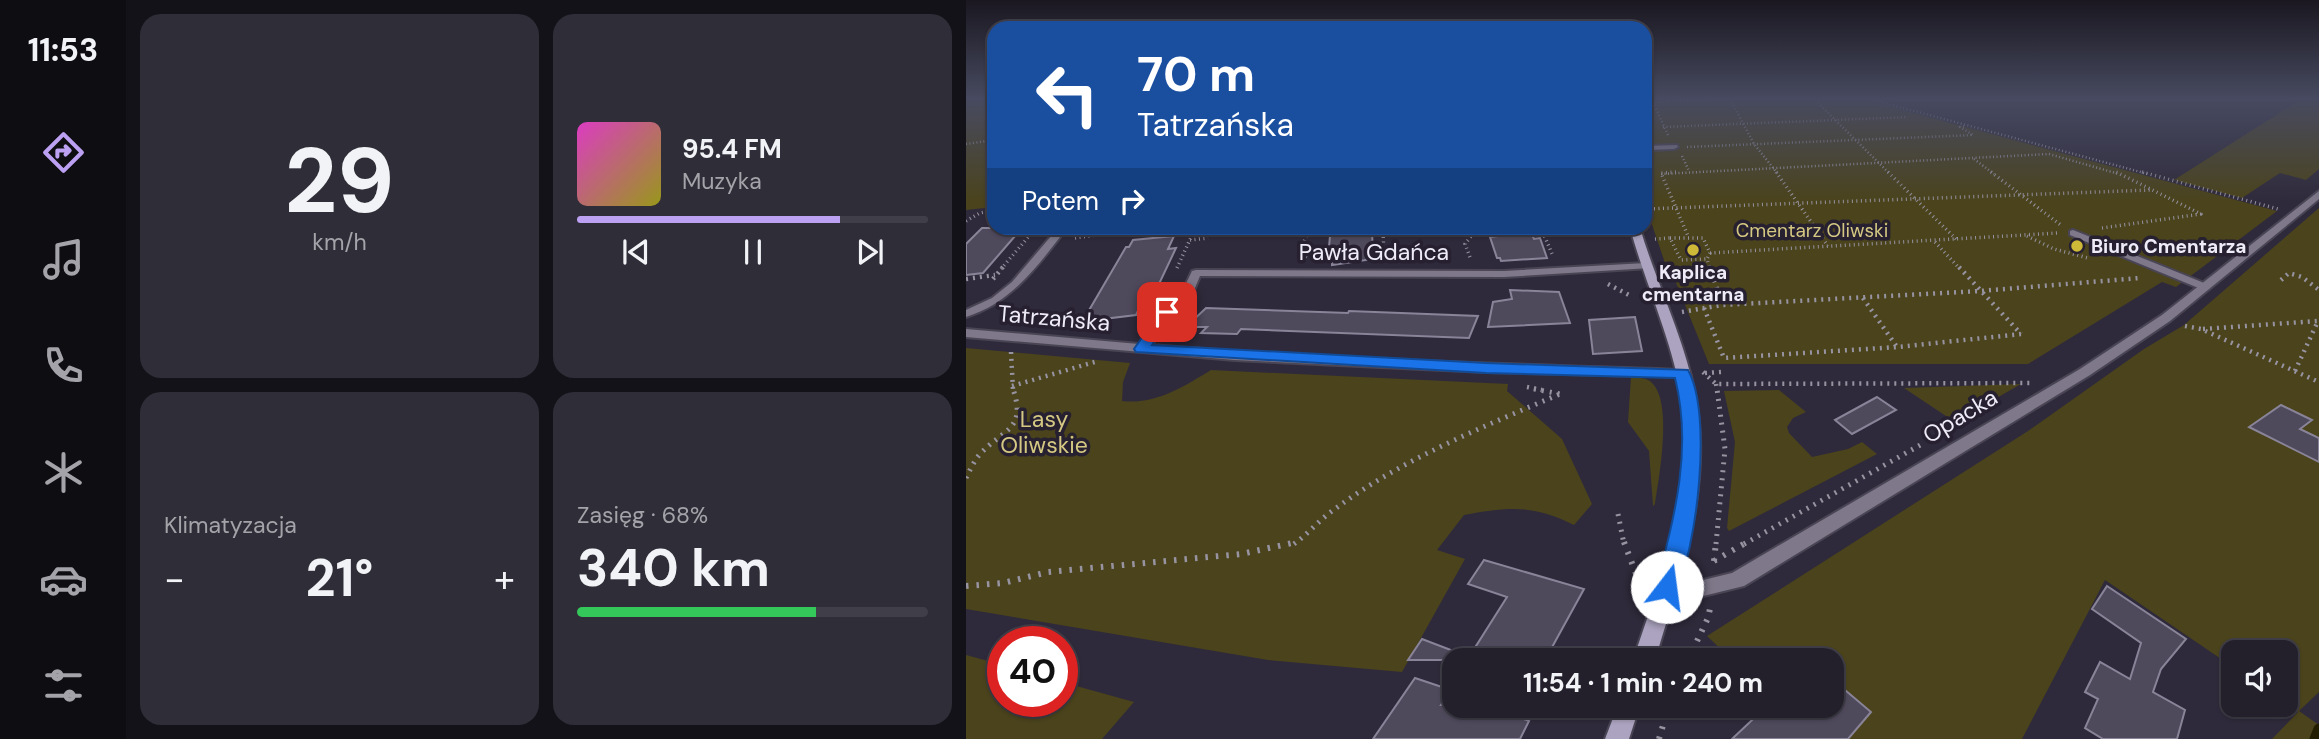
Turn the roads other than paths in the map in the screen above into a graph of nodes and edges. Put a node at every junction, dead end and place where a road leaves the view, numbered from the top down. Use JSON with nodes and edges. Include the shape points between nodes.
{"nodes":[{"id":1,"x":1674,"y":147,"type":"road end"},
{"id":2,"x":1652,"y":148,"type":"edge"},
{"id":3,"x":2319,"y":194,"type":"edge"},
{"id":4,"x":2073,"y":233,"type":"road end"},
{"id":5,"x":1056,"y":235,"type":"edge"},
{"id":6,"x":1638,"y":235,"type":"edge"},
{"id":7,"x":1646,"y":266,"type":"junction"},
{"id":8,"x":2205,"y":287,"type":"junction"},
{"id":9,"x":966,"y":314,"type":"edge"},
{"id":10,"x":966,"y":333,"type":"edge"},
{"id":11,"x":1142,"y":349,"type":"junction"},
{"id":12,"x":1682,"y":374,"type":"junction"},
{"id":13,"x":1667,"y":587,"type":"junction"},
{"id":14,"x":1648,"y":648,"type":"edge"},
{"id":15,"x":1624,"y":718,"type":"edge"},
{"id":16,"x":1617,"y":739,"type":"edge"}],
"edges":[{"from":1,"to":2,"type":"lane"},
{"from":3,"to":8,"type":"street","name":"Opacka"},
{"from":4,"to":8,"type":"lane"},
{"from":5,"to":9,"type":"lane","via":[[1016,284]]},
{"from":6,"to":7,"type":"street"},
{"from":7,"to":11,"type":"street","name":"Pawła Gdańca","via":[[1504,274],[1196,274],[1188,292],[1167,312]]},
{"from":7,"to":12,"type":"street"},
{"from":8,"to":13,"type":"street","name":"Opacka","via":[[2066,384],[1737,580],[1695,590]]},
{"from":10,"to":11,"type":"street","name":"Tatrzańska"},
{"from":11,"to":12,"type":"street","name":"Tatrzańska"},
{"from":12,"to":13,"type":"street","via":[[1694,445],[1684,518]]},
{"from":13,"to":14,"type":"street"},
{"from":15,"to":16,"type":"street"}]}
